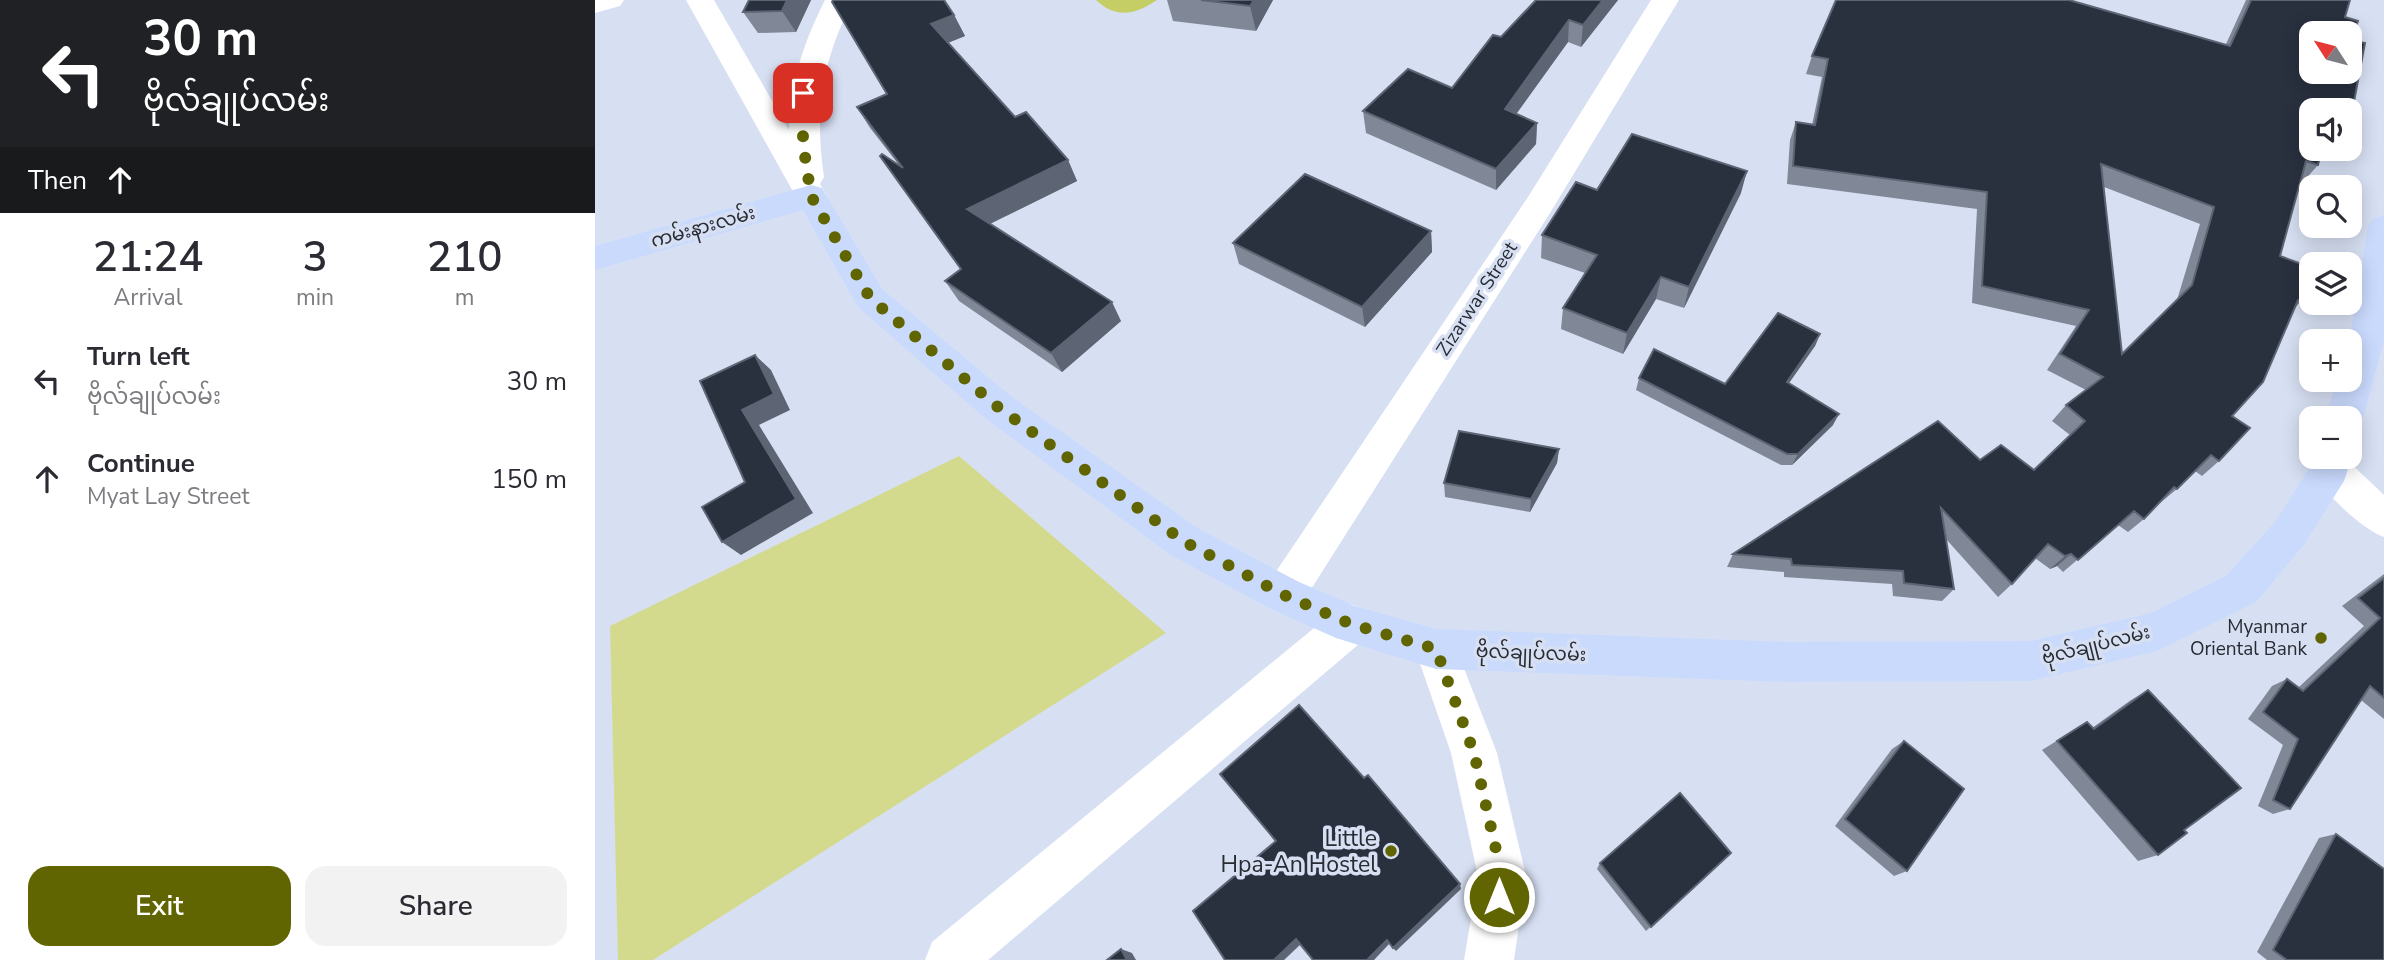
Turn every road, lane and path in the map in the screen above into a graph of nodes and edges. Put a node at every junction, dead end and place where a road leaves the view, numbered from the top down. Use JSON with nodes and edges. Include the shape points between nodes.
{"nodes":[{"id":1,"x":610,"y":0,"type":"edge"},
{"id":2,"x":700,"y":0,"type":"edge"},
{"id":3,"x":839,"y":0,"type":"edge"},
{"id":4,"x":1665,"y":0,"type":"edge"},
{"id":5,"x":595,"y":5,"type":"edge"},
{"id":6,"x":811,"y":196,"type":"junction"},
{"id":7,"x":2384,"y":227,"type":"edge"},
{"id":8,"x":595,"y":258,"type":"edge"},
{"id":9,"x":2348,"y":406,"type":"edge"},
{"id":10,"x":2328,"y":469,"type":"edge"},
{"id":11,"x":2337,"y":469,"type":"edge"},
{"id":12,"x":2384,"y":520,"type":"edge"},
{"id":13,"x":1284,"y":595,"type":"junction"},
{"id":14,"x":1351,"y":624,"type":"junction"},
{"id":15,"x":1436,"y":649,"type":"junction"},
{"id":16,"x":950,"y":960,"type":"edge"},
{"id":17,"x":1489,"y":960,"type":"edge"}],
"edges":[{"from":1,"to":5,"type":"street"},
{"from":2,"to":6,"type":"street"},
{"from":3,"to":6,"type":"street","via":[[821,32],[803,93],[803,143]]},
{"from":4,"to":13,"type":"street","name":"Zizarwar Street","via":[[1539,205]]},
{"from":6,"to":8,"type":"main road","name":"ကမ်းနားလမ်း"},
{"from":6,"to":13,"type":"main road","name":"ဗိုလ်ချုပ်လမ်း","via":[[870,298],[999,408],[1185,542]]},
{"from":7,"to":9,"type":"main road","via":[[2366,344]]},
{"from":10,"to":15,"type":"main road","name":"ဗိုလ်ချုပ်လမ်း","via":[[2288,534],[2241,589],[2157,631],[2031,661],[1787,662]]},
{"from":11,"to":12,"type":"street"},
{"from":13,"to":14,"type":"main road","name":"ဗိုလ်ချုပ်လမ်း"},
{"from":14,"to":15,"type":"main road","name":"ဗိုလ်ချုပ်လမ်း"},
{"from":14,"to":16,"type":"street"},
{"from":15,"to":17,"type":"street","via":[[1474,753],[1502,876]]}]}
